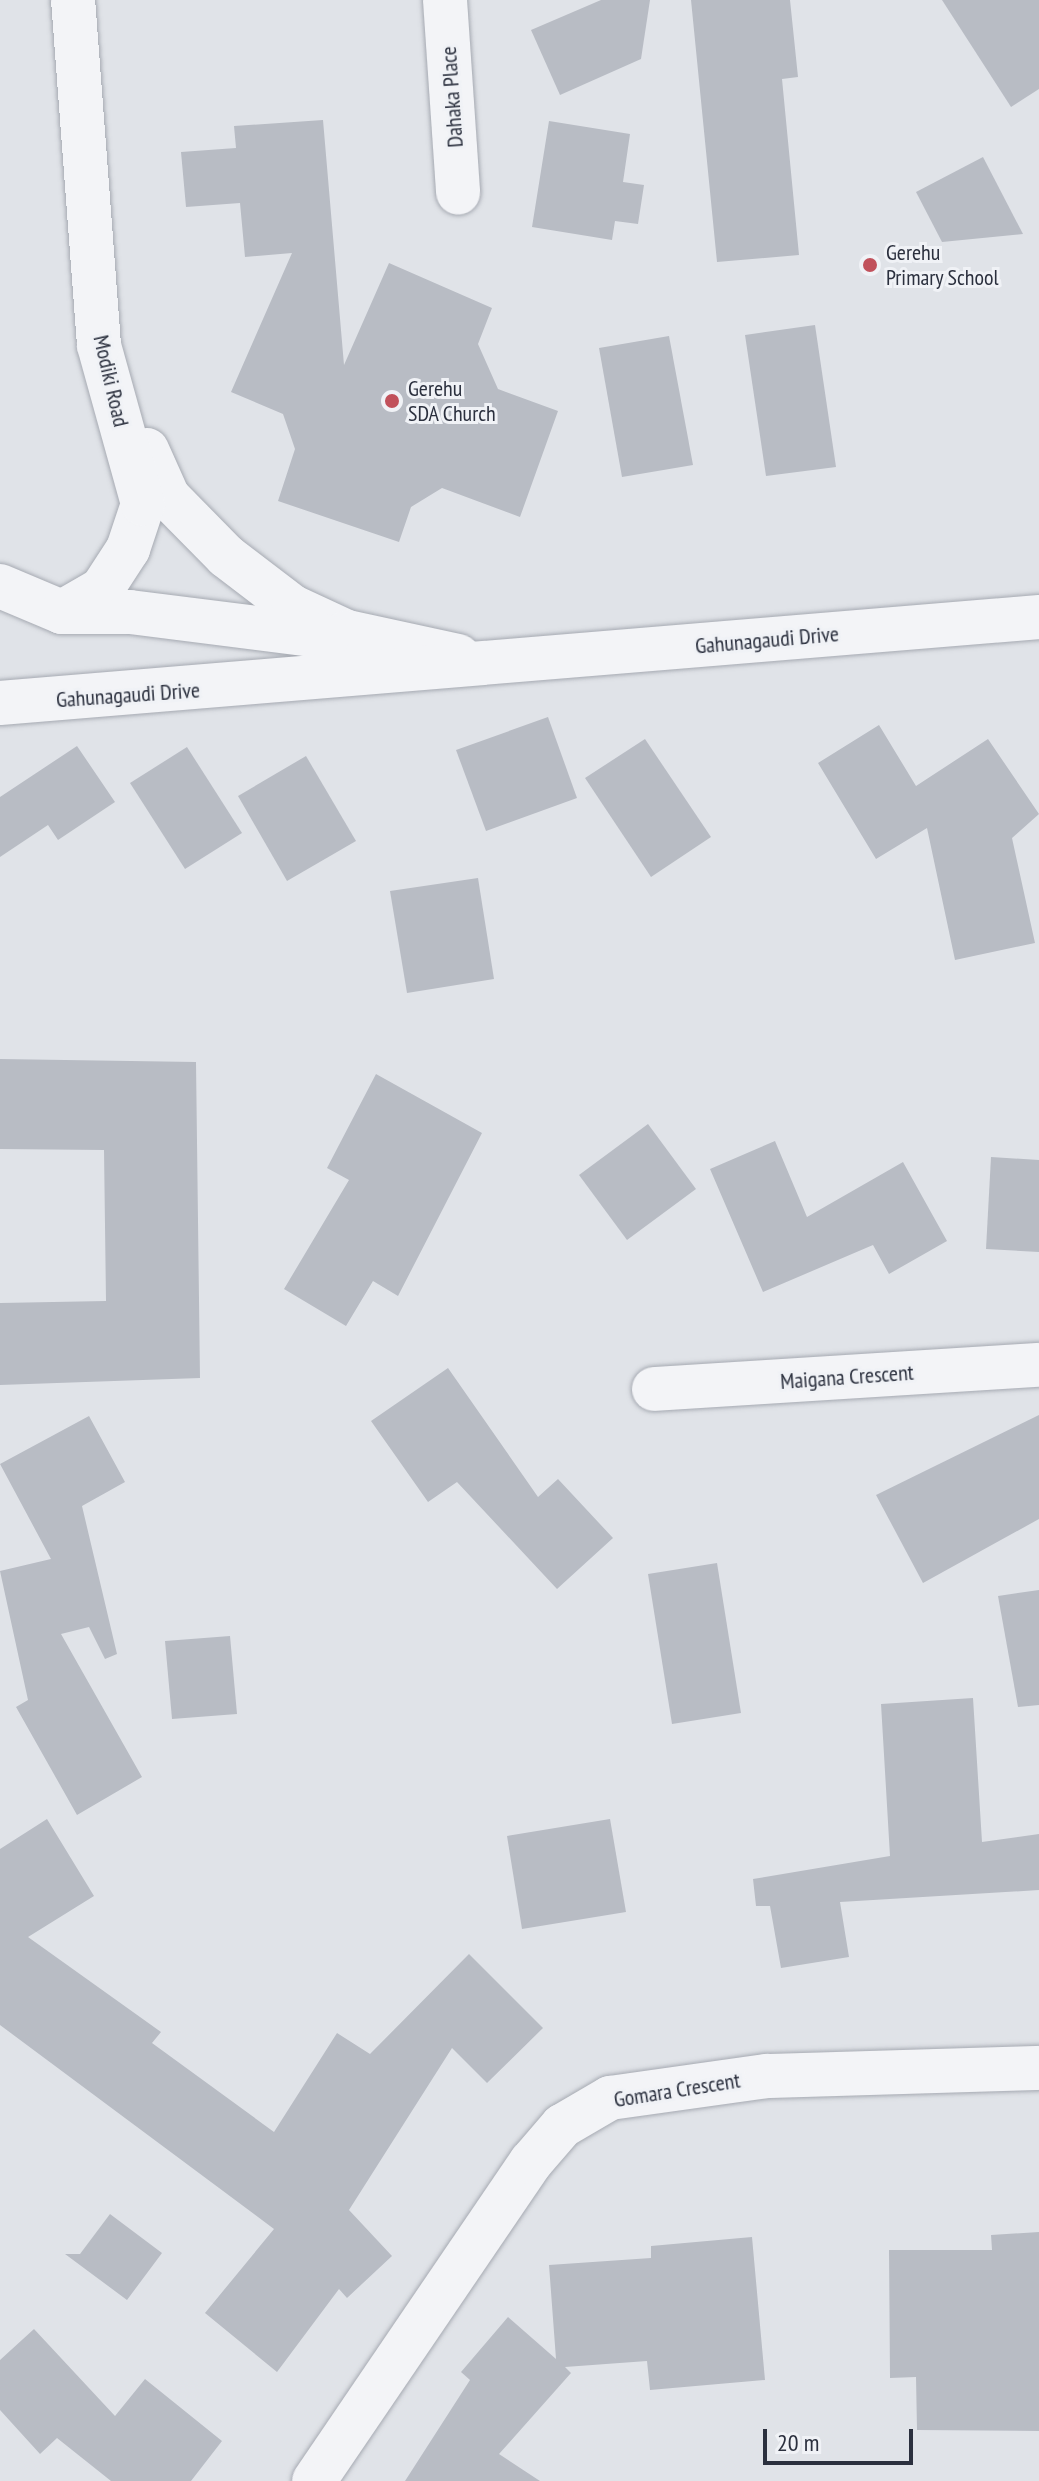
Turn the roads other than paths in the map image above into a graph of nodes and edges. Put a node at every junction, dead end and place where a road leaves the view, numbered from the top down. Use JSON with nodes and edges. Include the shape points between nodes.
{"nodes":[{"id":1,"x":73,"y":0,"type":"edge"},
{"id":2,"x":445,"y":0,"type":"edge"},
{"id":3,"x":458,"y":193,"type":"dead end"},
{"id":4,"x":99,"y":345,"type":"junction"},
{"id":5,"x":0,"y":586,"type":"edge"},
{"id":6,"x":62,"y":612,"type":"junction"},
{"id":7,"x":1039,"y":617,"type":"edge"},
{"id":8,"x":0,"y":621,"type":"edge"},
{"id":9,"x":495,"y":664,"type":"junction"},
{"id":10,"x":0,"y":703,"type":"edge"},
{"id":11,"x":1039,"y":1365,"type":"edge"},
{"id":12,"x":654,"y":1389,"type":"dead end"},
{"id":13,"x":1039,"y":2068,"type":"edge"},
{"id":14,"x":314,"y":2481,"type":"edge"}],
"edges":[{"from":1,"to":4,"type":"street","name":"Modiki Road"},
{"from":2,"to":3,"type":"street","name":"Dahaka Place"},
{"from":4,"to":6,"type":"street","name":"Modiki Road","via":[[143,504],[128,549],[102,589]]},
{"from":4,"to":9,"type":"street","via":[[168,497],[226,556],[293,607],[347,632]]},
{"from":5,"to":6,"type":"street"},
{"from":6,"to":8,"type":"street","name":"Gahunagaudi Drive"},
{"from":6,"to":9,"type":"street","name":"Gahunagaudi Drive","via":[[250,625]]},
{"from":7,"to":9,"type":"street","name":"Gahunagaudi Drive"},
{"from":9,"to":10,"type":"street","name":"Gahunagaudi Drive"},
{"from":11,"to":12,"type":"street","name":"Maigana Crescent"},
{"from":13,"to":14,"type":"street","name":"Gomara Crescent","via":[[767,2076],[610,2098],[562,2126],[531,2162]]}]}
